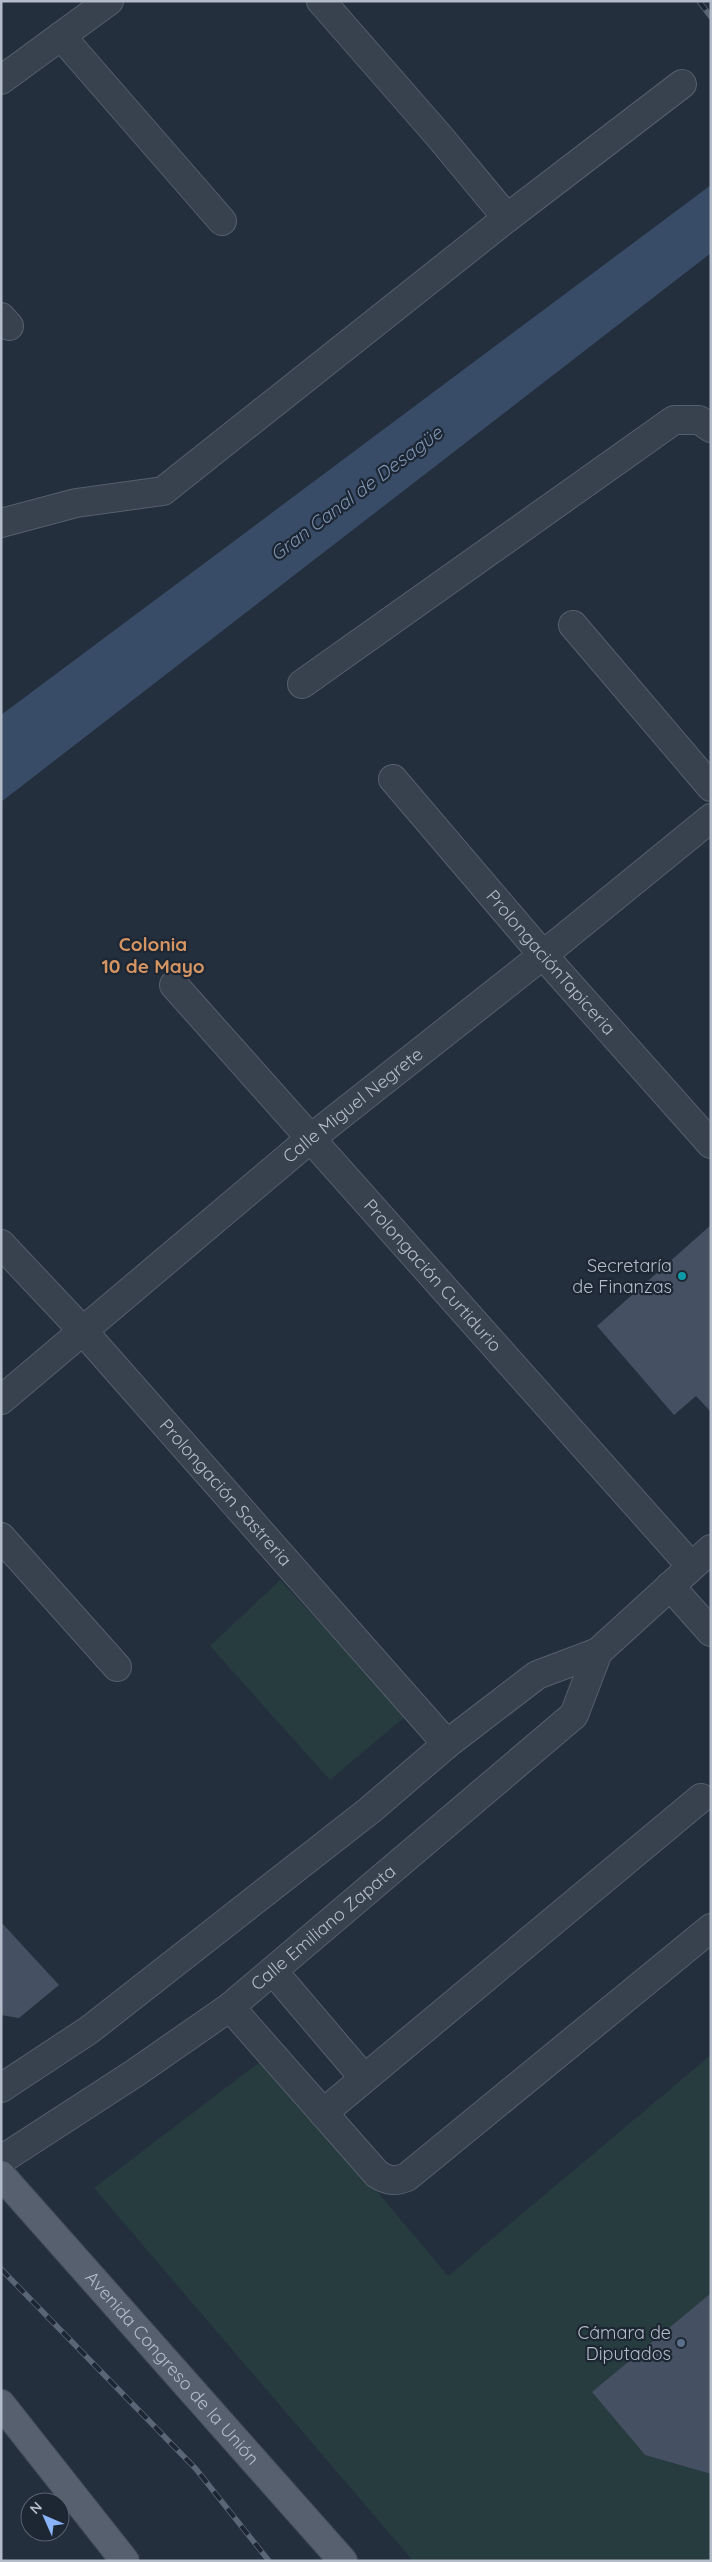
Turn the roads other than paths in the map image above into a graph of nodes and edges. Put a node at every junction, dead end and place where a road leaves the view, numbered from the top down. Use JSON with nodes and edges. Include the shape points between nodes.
{"nodes":[{"id":1,"x":109,"y":1,"type":"edge"},
{"id":2,"x":321,"y":1,"type":"edge"},
{"id":3,"x":61,"y":36,"type":"junction"},
{"id":4,"x":1,"y":80,"type":"edge"},
{"id":5,"x":682,"y":84,"type":"dead end"},
{"id":6,"x":507,"y":218,"type":"junction"},
{"id":7,"x":222,"y":221,"type":"dead end"},
{"id":8,"x":711,"y":428,"type":"edge"},
{"id":9,"x":1,"y":522,"type":"edge"},
{"id":10,"x":573,"y":626,"type":"dead end"},
{"id":11,"x":302,"y":684,"type":"dead end"},
{"id":12,"x":393,"y":779,"type":"dead end"},
{"id":13,"x":711,"y":787,"type":"edge"},
{"id":14,"x":711,"y":818,"type":"edge"},
{"id":15,"x":543,"y":955,"type":"junction"},
{"id":16,"x":174,"y":985,"type":"dead end"},
{"id":17,"x":310,"y":1139,"type":"junction"},
{"id":18,"x":711,"y":1144,"type":"edge"},
{"id":19,"x":1,"y":1244,"type":"edge"},
{"id":20,"x":82,"y":1331,"type":"junction"},
{"id":21,"x":1,"y":1400,"type":"edge"},
{"id":22,"x":1,"y":1537,"type":"edge"},
{"id":23,"x":701,"y":1558,"type":"edge"},
{"id":24,"x":670,"y":1586,"type":"junction"},
{"id":25,"x":711,"y":1632,"type":"edge"},
{"id":26,"x":598,"y":1652,"type":"junction"},
{"id":27,"x":117,"y":1667,"type":"dead end"},
{"id":28,"x":448,"y":1744,"type":"junction"},
{"id":29,"x":701,"y":1798,"type":"dead end"},
{"id":30,"x":711,"y":1928,"type":"edge"},
{"id":31,"x":273,"y":1971,"type":"junction"},
{"id":32,"x":230,"y":2006,"type":"junction"},
{"id":33,"x":364,"y":2078,"type":"junction"},
{"id":34,"x":1,"y":2088,"type":"edge"},
{"id":35,"x":323,"y":2113,"type":"junction"},
{"id":36,"x":1,"y":2160,"type":"edge"},
{"id":37,"x":1,"y":2175,"type":"edge"},
{"id":38,"x":1,"y":2404,"type":"edge"},
{"id":39,"x":125,"y":2561,"type":"edge"},
{"id":40,"x":343,"y":2561,"type":"edge"}],
"edges":[{"from":1,"to":3,"type":"street"},
{"from":2,"to":6,"type":"street"},
{"from":3,"to":4,"type":"street"},
{"from":3,"to":7,"type":"street"},
{"from":5,"to":6,"type":"street"},
{"from":6,"to":9,"type":"street","via":[[163,491],[76,503]]},
{"from":8,"to":11,"type":"street","via":[[699,420],[674,420]]},
{"from":10,"to":13,"type":"street"},
{"from":12,"to":15,"type":"street","name":"ProlongaciónTapiceria"},
{"from":14,"to":15,"type":"street","name":"Calle Miguel Negrete"},
{"from":15,"to":17,"type":"street","name":"Calle Miguel Negrete"},
{"from":15,"to":18,"type":"street","name":"ProlongaciónTapiceria"},
{"from":16,"to":17,"type":"street","name":"Prolongación Curtidurio"},
{"from":17,"to":20,"type":"street","name":"Calle Miguel Negrete"},
{"from":17,"to":23,"type":"street","name":"Prolongación Curtidurio"},
{"from":19,"to":20,"type":"street","name":"Prolongación Sastreria"},
{"from":20,"to":21,"type":"street","name":"Calle Miguel Negrete"},
{"from":20,"to":28,"type":"street","name":"Prolongación Sastreria"},
{"from":22,"to":27,"type":"street"},
{"from":23,"to":24,"type":"street","name":"Calle Emiliano Zapata"},
{"from":24,"to":25,"type":"street"},
{"from":24,"to":26,"type":"street","name":"Calle Emiliano Zapata"},
{"from":26,"to":28,"type":"street","name":"Calle Emiliano Zapata","via":[[537,1675]]},
{"from":26,"to":31,"type":"street","name":"Calle Emiliano Zapata","via":[[574,1714]]},
{"from":28,"to":34,"type":"street","name":"Calle Emiliano Zapata","via":[[370,1810],[88,2030]]},
{"from":29,"to":33,"type":"street"},
{"from":30,"to":35,"type":"street","via":[[407,2177],[397,2181],[386,2180],[377,2174]]},
{"from":31,"to":32,"type":"street","name":"Calle Emiliano Zapata"},
{"from":31,"to":33,"type":"street"},
{"from":32,"to":35,"type":"street"},
{"from":32,"to":36,"type":"street","name":"Calle Emiliano Zapata","via":[[135,2073]]},
{"from":33,"to":35,"type":"street"},
{"from":37,"to":40,"type":"main road","name":"Avenida Congreso de la Unión"},
{"from":38,"to":39,"type":"main road"}]}
